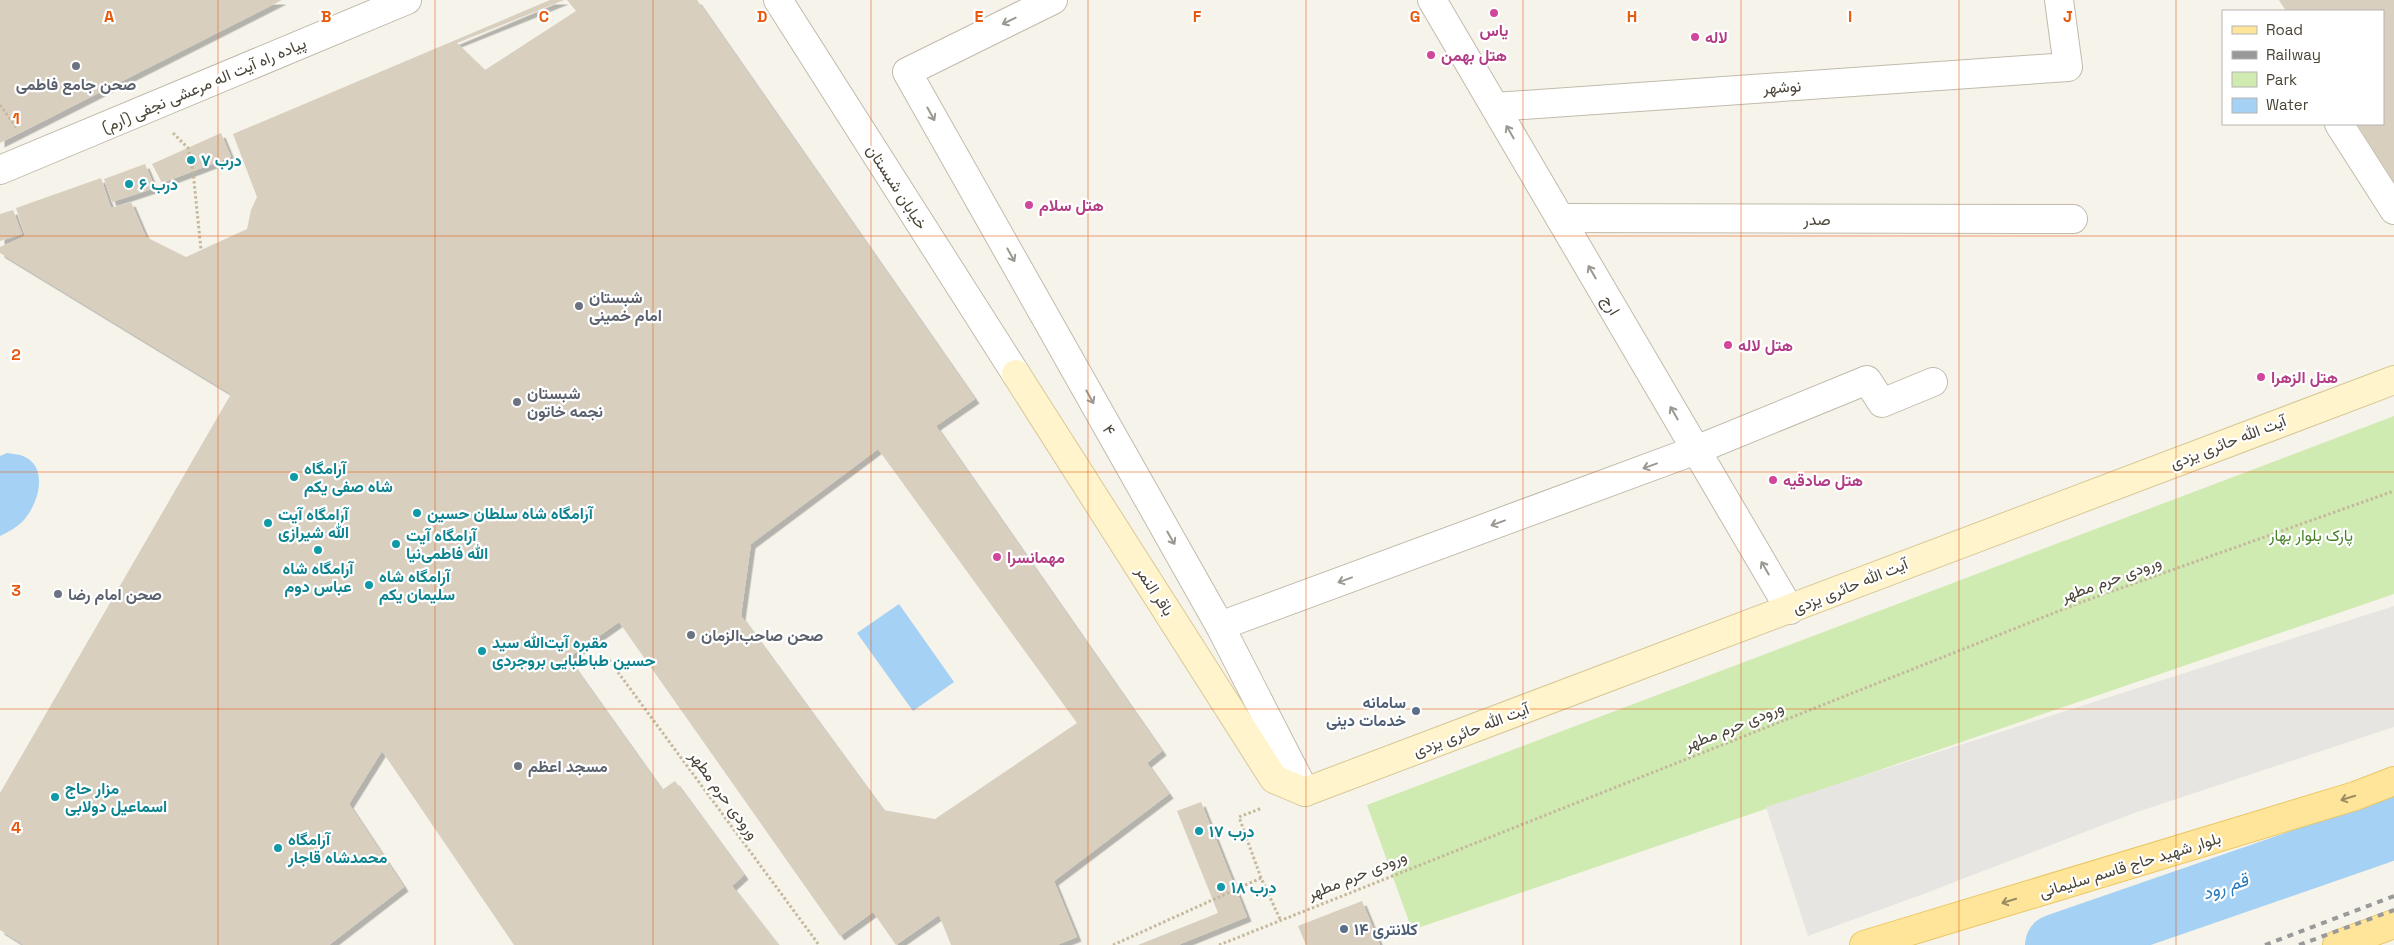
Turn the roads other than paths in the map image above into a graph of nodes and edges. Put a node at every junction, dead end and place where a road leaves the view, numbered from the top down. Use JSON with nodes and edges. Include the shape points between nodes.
{"nodes":[{"id":1,"x":407,"y":0,"type":"edge"},
{"id":2,"x":778,"y":0,"type":"edge"},
{"id":3,"x":1053,"y":0,"type":"edge"},
{"id":4,"x":1432,"y":0,"type":"edge"},
{"id":5,"x":2059,"y":0,"type":"edge"},
{"id":6,"x":1495,"y":107,"type":"junction"},
{"id":7,"x":2340,"y":125,"type":"edge"},
{"id":8,"x":0,"y":170,"type":"edge"},
{"id":9,"x":2394,"y":210,"type":"edge"},
{"id":10,"x":1560,"y":218,"type":"junction"},
{"id":11,"x":2073,"y":219,"type":"dead end"},
{"id":12,"x":1016,"y":374,"type":"joint"},
{"id":13,"x":2394,"y":380,"type":"edge"},
{"id":14,"x":1933,"y":382,"type":"dead end"},
{"id":15,"x":1696,"y":450,"type":"junction"},
{"id":16,"x":1790,"y":610,"type":"junction"},
{"id":17,"x":1220,"y":626,"type":"junction"},
{"id":18,"x":2394,"y":781,"type":"edge"},
{"id":19,"x":1305,"y":792,"type":"junction"},
{"id":20,"x":2394,"y":924,"type":"edge"},
{"id":21,"x":1874,"y":944,"type":"edge"},
{"id":22,"x":2337,"y":945,"type":"edge"}],
"edges":[{"from":1,"to":8,"type":"street","name":"پیاده راه آیت اله مرعشی نجفی (ارم)"},
{"from":2,"to":12,"type":"street","name":"خیابان شبستان"},
{"from":3,"to":17,"type":"street","name":"۴","one_way":true,"via":[[907,72]]},
{"from":4,"to":6,"type":"street","name":"ارج"},
{"from":5,"to":6,"type":"street","name":"نوشهر","via":[[2068,67]]},
{"from":10,"to":6,"type":"street","name":"ارج","one_way":true},
{"from":7,"to":9,"type":"street"},
{"from":10,"to":11,"type":"street","name":"صدر"},
{"from":15,"to":10,"type":"street","name":"ارج","one_way":true},
{"from":12,"to":19,"type":"main road","name":"باقر النمر","via":[[1274,778]]},
{"from":13,"to":16,"type":"main road","name":"آیت الله‌ حائری‌ یزدی","via":[[1951,546]]},
{"from":14,"to":15,"type":"street","via":[[1882,403],[1868,380]]},
{"from":16,"to":15,"type":"street","name":"ارج","one_way":true},
{"from":15,"to":17,"type":"street","one_way":true},
{"from":16,"to":19,"type":"main road","name":"آیت الله‌ حائری‌ یزدی"},
{"from":17,"to":19,"type":"street","name":"۴"},
{"from":18,"to":21,"type":"main road","name":"بلوار شهید حاج قاسم سلیمانی","one_way":true,"via":[[2355,796]]},
{"from":20,"to":22,"type":"main road"}]}
